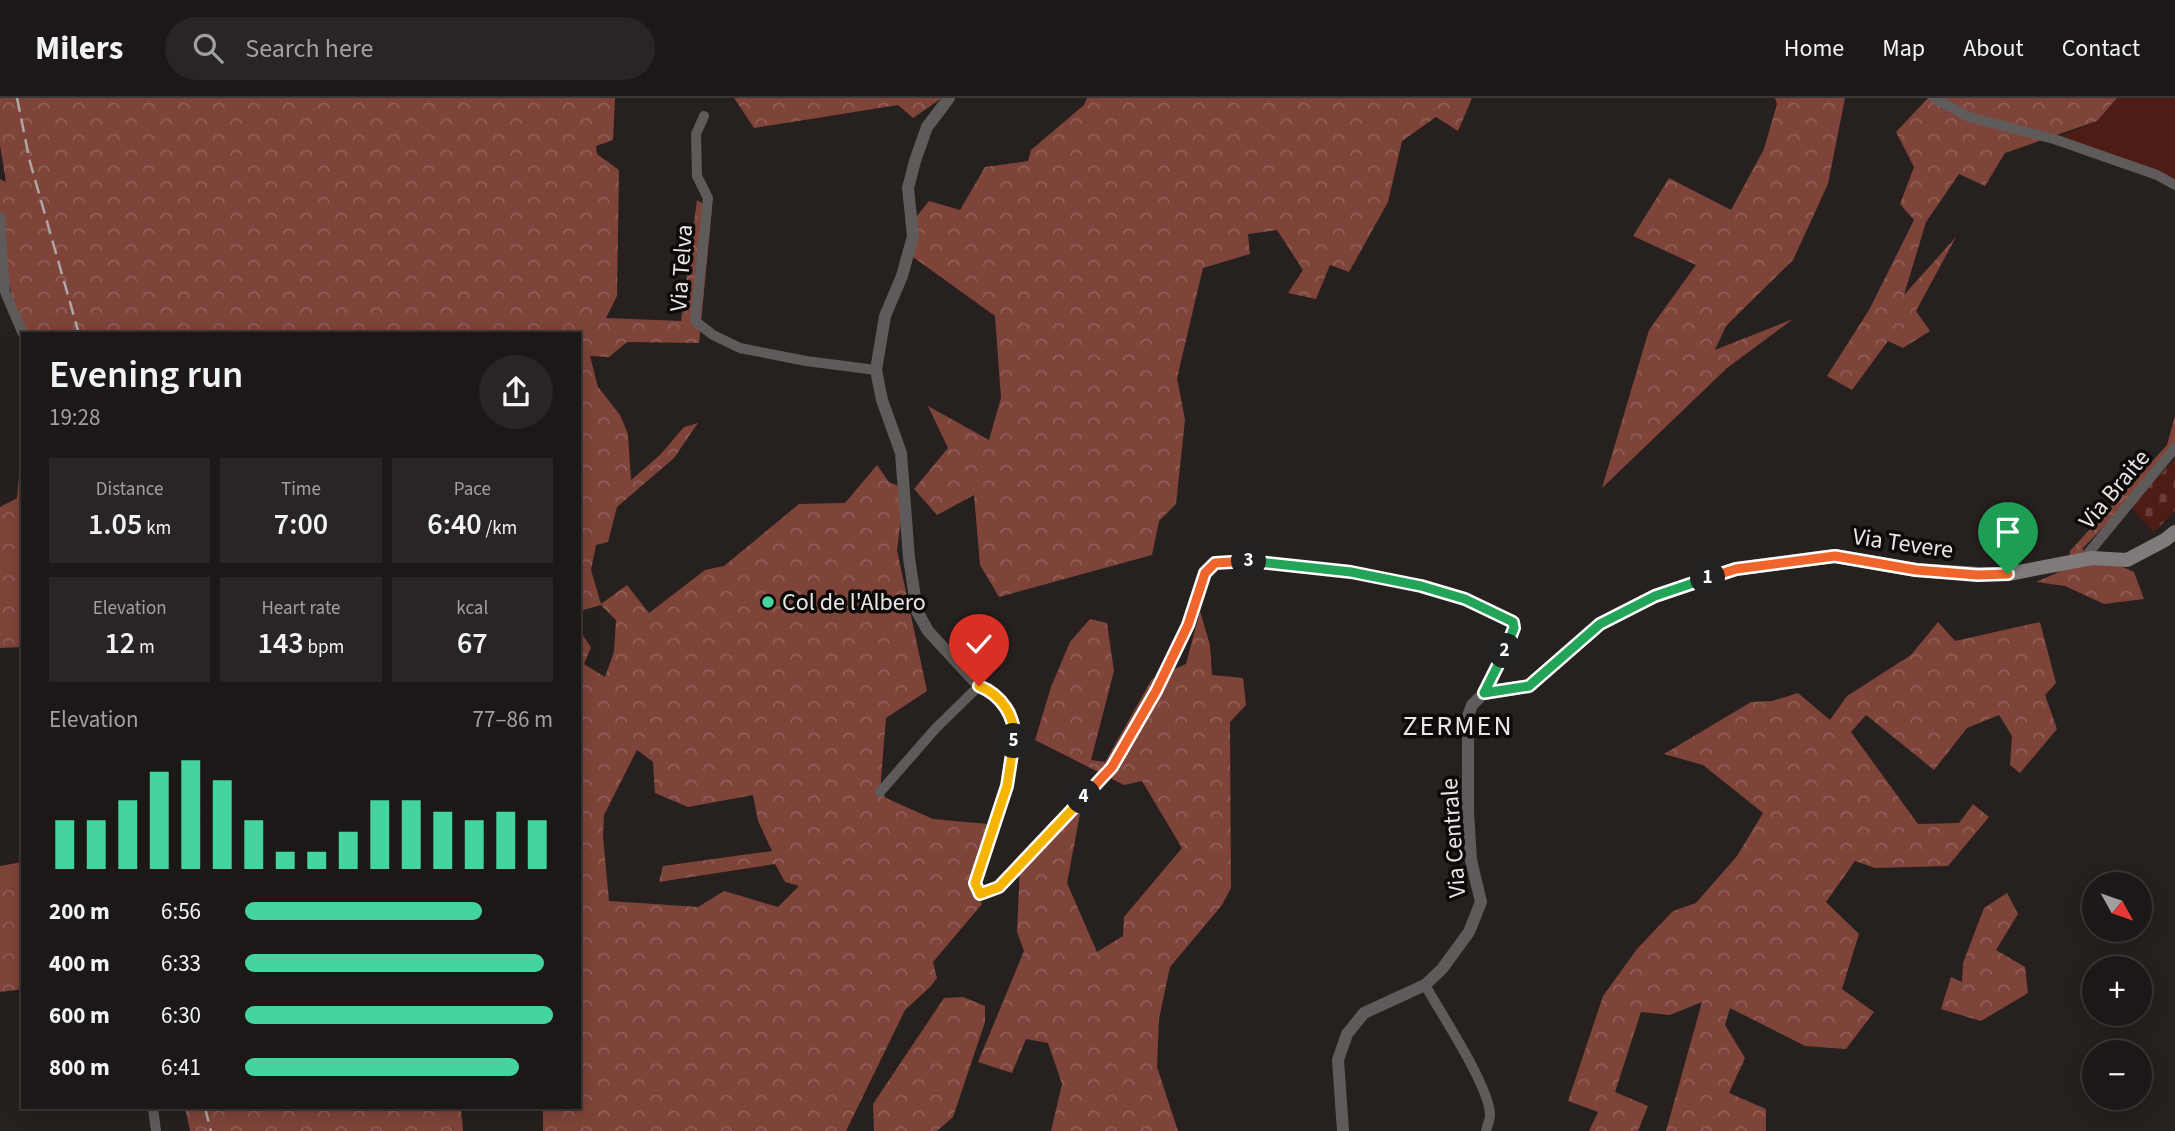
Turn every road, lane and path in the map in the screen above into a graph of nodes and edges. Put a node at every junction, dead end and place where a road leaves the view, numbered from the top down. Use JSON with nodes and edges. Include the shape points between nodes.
{"nodes":[{"id":1,"x":948,"y":98,"type":"edge"},
{"id":2,"x":1934,"y":98,"type":"edge"},
{"id":3,"x":705,"y":116,"type":"dead end"},
{"id":4,"x":2175,"y":185,"type":"edge"},
{"id":5,"x":0,"y":217,"type":"edge"},
{"id":6,"x":22,"y":332,"type":"edge"},
{"id":7,"x":876,"y":370,"type":"junction"},
{"id":8,"x":2175,"y":448,"type":"edge"},
{"id":9,"x":2175,"y":532,"type":"edge"},
{"id":10,"x":2088,"y":559,"type":"junction"},
{"id":11,"x":979,"y":686,"type":"junction"},
{"id":12,"x":1484,"y":693,"type":"junction"},
{"id":13,"x":880,"y":792,"type":"dead end"},
{"id":14,"x":1424,"y":985,"type":"junction"},
{"id":15,"x":153,"y":1109,"type":"edge"},
{"id":16,"x":156,"y":1131,"type":"edge"},
{"id":17,"x":1343,"y":1131,"type":"edge"},
{"id":18,"x":1486,"y":1131,"type":"edge"}],
"edges":[{"from":1,"to":7,"type":"street","via":[[927,127],[915,161],[908,188],[913,236],[885,316]]},
{"from":2,"to":4,"type":"street","via":[[1969,117],[2054,139]]},
{"from":3,"to":7,"type":"street","name":"Via Telva","via":[[696,134],[697,176],[708,198],[695,321],[740,348]]},
{"from":5,"to":6,"type":"street","via":[[5,292]]},
{"from":7,"to":11,"type":"street","via":[[901,453],[918,611],[928,631]]},
{"from":8,"to":10,"type":"street","name":"Via Braite"},
{"from":9,"to":10,"type":"main road","name":"Via Tevere","via":[[2127,560]]},
{"from":10,"to":12,"type":"main road","name":"Via Tevere","via":[[1998,574],[1916,570],[1835,556],[1736,569],[1655,596],[1600,624],[1529,686]]},
{"from":11,"to":12,"type":"street","via":[[1010,712],[1015,727],[1007,786],[975,883],[980,894],[999,887],[1112,767],[1156,691],[1188,625],[1205,573],[1215,563],[1258,562],[1351,572],[1456,596],[1513,622],[1512,636]]},
{"from":11,"to":13,"type":"street"},
{"from":12,"to":14,"type":"street","name":"Via Centrale","via":[[1468,716],[1471,860],[1481,902],[1469,932]]},
{"from":14,"to":17,"type":"street","name":"Via Centrale","via":[[1364,1013],[1347,1034],[1338,1060]]},
{"from":14,"to":18,"type":"street","via":[[1488,1100]]},
{"from":15,"to":16,"type":"street"}]}
